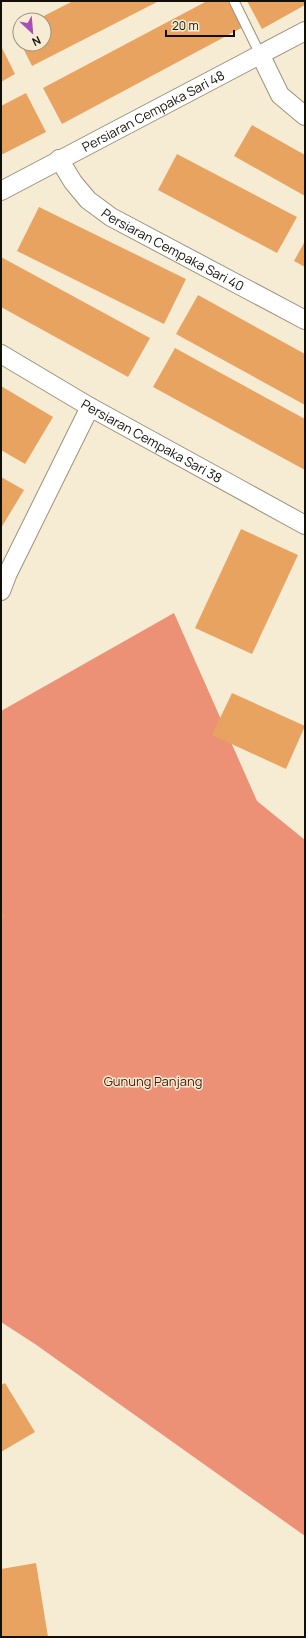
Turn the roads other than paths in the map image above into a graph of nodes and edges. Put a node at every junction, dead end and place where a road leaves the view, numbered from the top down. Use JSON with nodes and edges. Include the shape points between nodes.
{"nodes":[{"id":1,"x":234,"y":1,"type":"edge"},
{"id":2,"x":305,"y":30,"type":"edge"},
{"id":3,"x":260,"y":54,"type":"junction"},
{"id":4,"x":305,"y":116,"type":"edge"},
{"id":5,"x":59,"y":159,"type":"junction"},
{"id":6,"x":1,"y":191,"type":"edge"},
{"id":7,"x":305,"y":320,"type":"edge"},
{"id":8,"x":1,"y":354,"type":"edge"},
{"id":9,"x":90,"y":407,"type":"junction"},
{"id":10,"x":304,"y":523,"type":"edge"},
{"id":11,"x":4,"y":571,"type":"edge"},
{"id":12,"x":1,"y":590,"type":"edge"}],
"edges":[{"from":1,"to":3,"type":"lane"},
{"from":2,"to":3,"type":"street","name":"Persiaran Cempaka Sari 48"},
{"from":3,"to":4,"type":"street","via":[[280,95]]},
{"from":3,"to":5,"type":"street","name":"Persiaran Cempaka Sari 48"},
{"from":5,"to":6,"type":"street","name":"Persiaran Cempaka Sari 48"},
{"from":5,"to":7,"type":"street","name":"Persiaran Cempaka Sari 40","via":[[88,200],[111,217]]},
{"from":8,"to":9,"type":"street","name":"Persiaran Cempaka Sari 38"},
{"from":9,"to":10,"type":"street","name":"Persiaran Cempaka Sari 38"},
{"from":9,"to":11,"type":"street"},
{"from":11,"to":12,"type":"street"}]}
